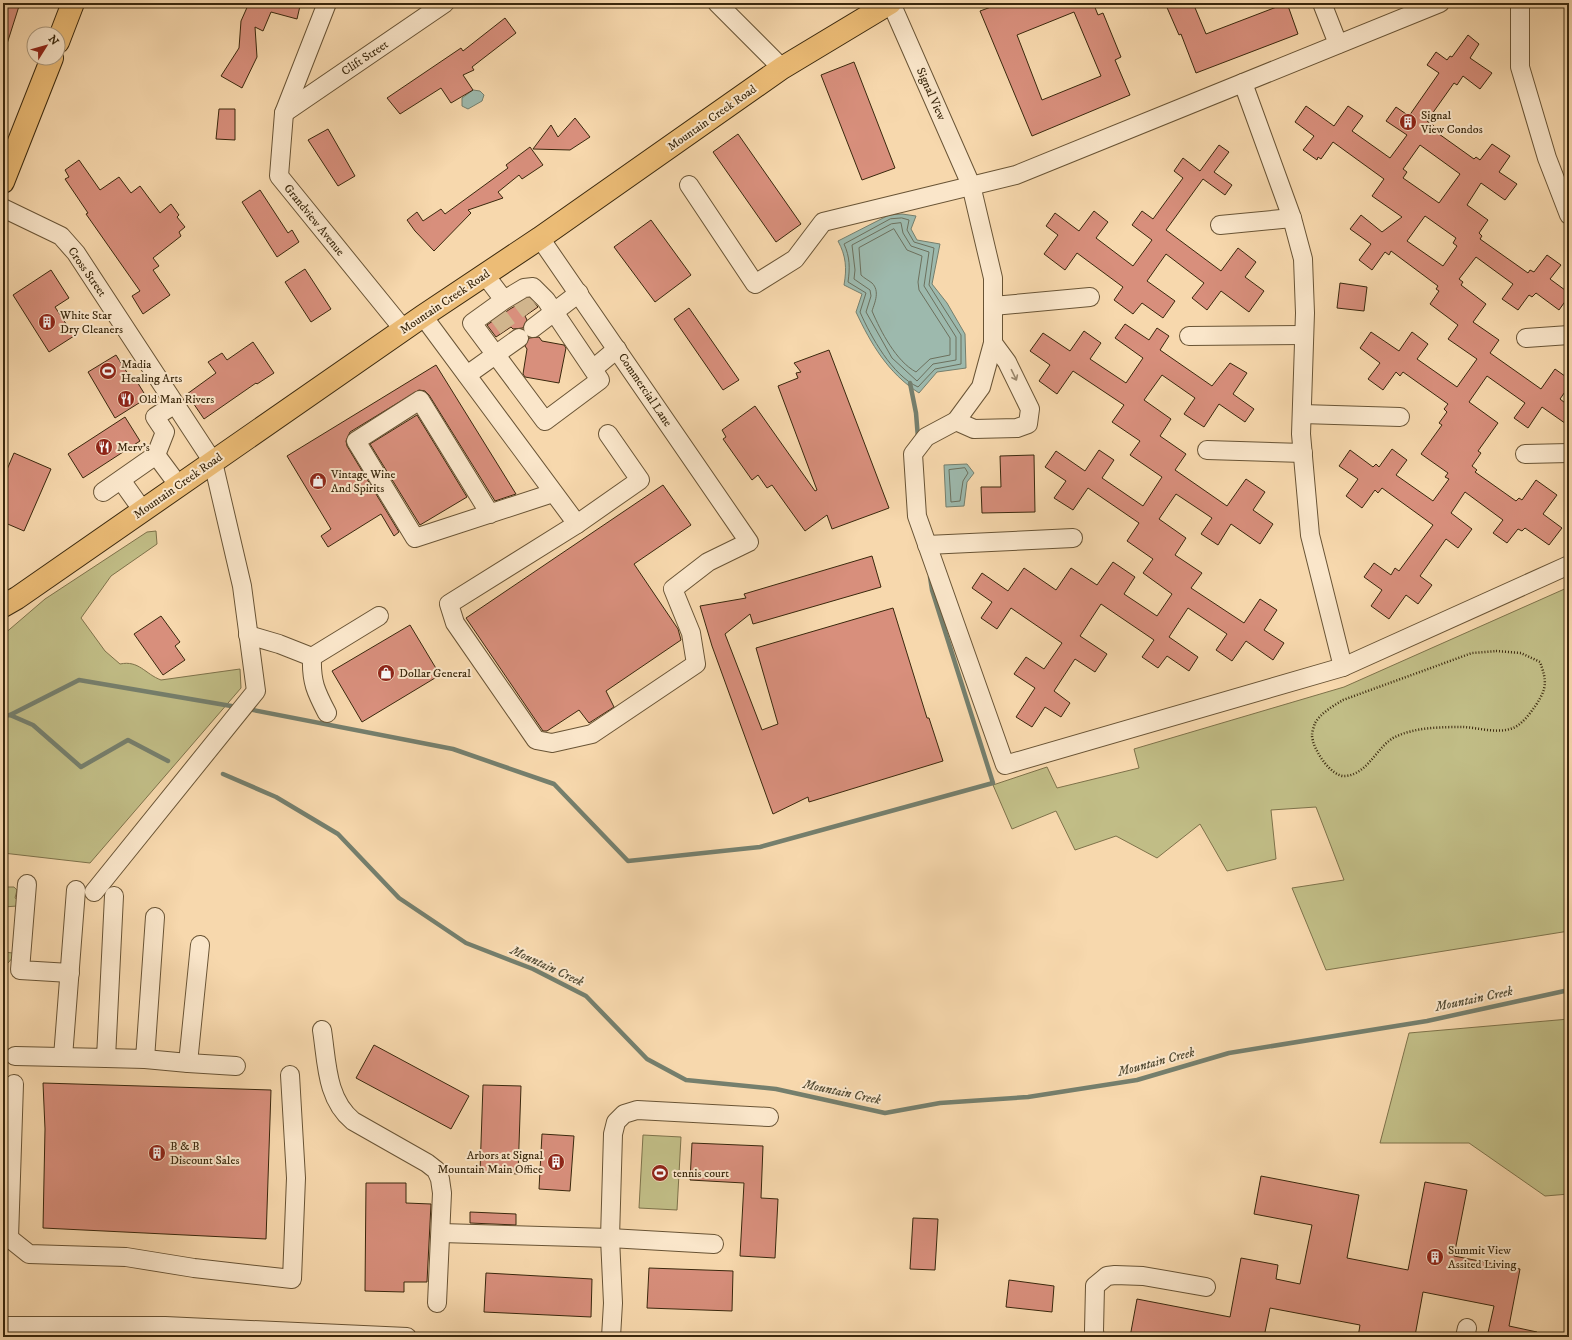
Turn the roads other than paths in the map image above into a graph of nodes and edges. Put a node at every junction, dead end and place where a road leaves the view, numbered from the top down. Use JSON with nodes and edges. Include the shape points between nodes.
{"nodes":[{"id":1,"x":73,"y":3,"type":"edge"},
{"id":2,"x":327,"y":3,"type":"edge"},
{"id":3,"x":445,"y":3,"type":"edge"},
{"id":4,"x":717,"y":3,"type":"edge"},
{"id":5,"x":890,"y":3,"type":"edge"},
{"id":6,"x":1322,"y":3,"type":"edge"},
{"id":7,"x":1440,"y":3,"type":"edge"},
{"id":8,"x":1520,"y":3,"type":"edge"},
{"id":9,"x":64,"y":26,"type":"edge"},
{"id":10,"x":1338,"y":44,"type":"junction"},
{"id":11,"x":49,"y":66,"type":"edge"},
{"id":12,"x":782,"y":68,"type":"junction"},
{"id":13,"x":1243,"y":83,"type":"junction"},
{"id":14,"x":284,"y":113,"type":"junction"},
{"id":15,"x":3,"y":182,"type":"edge"},
{"id":16,"x":689,"y":185,"type":"dead end"},
{"id":17,"x":971,"y":185,"type":"junction"},
{"id":18,"x":3,"y":208,"type":"edge"},
{"id":19,"x":1569,"y":215,"type":"edge"},
{"id":20,"x":1292,"y":218,"type":"junction"},
{"id":21,"x":1220,"y":225,"type":"dead end"},
{"id":22,"x":540,"y":238,"type":"junction"},
{"id":23,"x":485,"y":275,"type":"junction"},
{"id":24,"x":579,"y":293,"type":"junction"},
{"id":25,"x":1090,"y":297,"type":"dead end"},
{"id":26,"x":993,"y":306,"type":"junction"},
{"id":27,"x":554,"y":313,"type":"junction"},
{"id":28,"x":423,"y":316,"type":"junction"},
{"id":29,"x":516,"y":317,"type":"junction"},
{"id":30,"x":404,"y":330,"type":"junction"},
{"id":31,"x":1304,"y":335,"type":"junction"},
{"id":32,"x":1569,"y":335,"type":"edge"},
{"id":33,"x":1189,"y":336,"type":"dead end"},
{"id":34,"x":1526,"y":338,"type":"dead end"},
{"id":35,"x":993,"y":343,"type":"junction"},
{"id":36,"x":617,"y":349,"type":"junction"},
{"id":37,"x":496,"y":355,"type":"junction"},
{"id":38,"x":593,"y":369,"type":"junction"},
{"id":39,"x":467,"y":375,"type":"junction"},
{"id":40,"x":175,"y":404,"type":"junction"},
{"id":41,"x":1302,"y":414,"type":"junction"},
{"id":42,"x":1400,"y":417,"type":"dead end"},
{"id":43,"x":956,"y":421,"type":"junction"},
{"id":44,"x":608,"y":434,"type":"dead end"},
{"id":45,"x":1207,"y":450,"type":"dead end"},
{"id":46,"x":1569,"y":453,"type":"edge"},
{"id":47,"x":1303,"y":454,"type":"junction"},
{"id":48,"x":1525,"y":454,"type":"dead end"},
{"id":49,"x":156,"y":455,"type":"junction"},
{"id":50,"x":213,"y":462,"type":"junction"},
{"id":51,"x":121,"y":480,"type":"junction"},
{"id":52,"x":179,"y":486,"type":"junction"},
{"id":53,"x":103,"y":492,"type":"dead end"},
{"id":54,"x":553,"y":494,"type":"junction"},
{"id":55,"x":143,"y":511,"type":"junction"},
{"id":56,"x":490,"y":514,"type":"junction"},
{"id":57,"x":577,"y":524,"type":"junction"},
{"id":58,"x":1073,"y":538,"type":"dead end"},
{"id":59,"x":927,"y":545,"type":"junction"},
{"id":60,"x":1569,"y":565,"type":"edge"},
{"id":61,"x":8,"y":605,"type":"edge"},
{"id":62,"x":379,"y":616,"type":"dead end"},
{"id":63,"x":248,"y":635,"type":"junction"},
{"id":64,"x":312,"y":657,"type":"junction"},
{"id":65,"x":1343,"y":667,"type":"junction"},
{"id":66,"x":327,"y":713,"type":"dead end"},
{"id":67,"x":26,"y":884,"type":"dead end"},
{"id":68,"x":76,"y":890,"type":"dead end"},
{"id":69,"x":94,"y":892,"type":"dead end"},
{"id":70,"x":114,"y":896,"type":"dead end"},
{"id":71,"x":155,"y":917,"type":"dead end"},
{"id":72,"x":200,"y":945,"type":"dead end"},
{"id":73,"x":70,"y":973,"type":"junction"},
{"id":74,"x":322,"y":1030,"type":"dead end"},
{"id":75,"x":15,"y":1056,"type":"dead end"},
{"id":76,"x":63,"y":1057,"type":"junction"},
{"id":77,"x":106,"y":1058,"type":"junction"},
{"id":78,"x":145,"y":1059,"type":"junction"},
{"id":79,"x":188,"y":1063,"type":"junction"},
{"id":80,"x":236,"y":1066,"type":"dead end"},
{"id":81,"x":290,"y":1075,"type":"dead end"},
{"id":82,"x":14,"y":1084,"type":"dead end"},
{"id":83,"x":769,"y":1118,"type":"dead end"},
{"id":84,"x":441,"y":1233,"type":"junction"},
{"id":85,"x":6,"y":1238,"type":"edge"},
{"id":86,"x":610,"y":1238,"type":"junction"},
{"id":87,"x":714,"y":1244,"type":"dead end"},
{"id":88,"x":1206,"y":1287,"type":"dead end"},
{"id":89,"x":437,"y":1303,"type":"dead end"},
{"id":90,"x":3,"y":1326,"type":"edge"},
{"id":91,"x":406,"y":1337,"type":"edge"},
{"id":92,"x":611,"y":1337,"type":"edge"},
{"id":93,"x":1095,"y":1337,"type":"edge"}],
"edges":[{"from":1,"to":9,"type":"main road"},
{"from":2,"to":14,"type":"street","name":"Grandview Avenue"},
{"from":3,"to":14,"type":"street","name":"Clift Street"},
{"from":4,"to":12,"type":"street"},
{"from":5,"to":12,"type":"main road","name":"Mountain Creek Road"},
{"from":5,"to":17,"type":"street","name":"Signal View"},
{"from":6,"to":10,"type":"street"},
{"from":7,"to":10,"type":"street"},
{"from":8,"to":19,"type":"street","via":[[1520,67],[1547,158]]},
{"from":10,"to":13,"type":"street"},
{"from":11,"to":15,"type":"main road"},
{"from":12,"to":22,"type":"main road","name":"Mountain Creek Road"},
{"from":13,"to":17,"type":"street","via":[[1016,175]]},
{"from":13,"to":20,"type":"street"},
{"from":14,"to":30,"type":"street","name":"Grandview Avenue","via":[[279,176]]},
{"from":16,"to":17,"type":"street","via":[[755,284],[795,259],[823,222]]},
{"from":17,"to":26,"type":"street","name":"Signal View","via":[[993,278]]},
{"from":18,"to":40,"type":"street","name":"Cross Street","via":[[61,236],[76,252]]},
{"from":20,"to":21,"type":"street"},
{"from":20,"to":31,"type":"street","via":[[1303,259]]},
{"from":22,"to":23,"type":"main road","name":"Mountain Creek Road"},
{"from":22,"to":24,"type":"street","name":"Commercial Lane"},
{"from":23,"to":28,"type":"main road","name":"Mountain Creek Road"},
{"from":23,"to":29,"type":"street"},
{"from":24,"to":27,"type":"street"},
{"from":24,"to":36,"type":"street","name":"Commercial Lane"},
{"from":25,"to":26,"type":"street"},
{"from":26,"to":35,"type":"street","name":"Signal View"},
{"from":27,"to":29,"type":"street"},
{"from":27,"to":29,"type":"street","via":[[533,287],[524,288]]},
{"from":27,"to":38,"type":"street"},
{"from":28,"to":30,"type":"main road","name":"Mountain Creek Road"},
{"from":28,"to":39,"type":"street"},
{"from":29,"to":37,"type":"street"},
{"from":29,"to":37,"type":"street","via":[[472,323]]},
{"from":30,"to":50,"type":"main road","name":"Mountain Creek Road"},
{"from":31,"to":33,"type":"street"},
{"from":31,"to":41,"type":"street"},
{"from":32,"to":34,"type":"street"},
{"from":35,"to":43,"type":"street","name":"Signal View","via":[[981,387]]},
{"from":35,"to":43,"type":"street","one_way":true,"via":[[1007,362],[1030,408],[1028,424],[1017,428],[974,429]]},
{"from":36,"to":38,"type":"street"},
{"from":36,"to":57,"type":"street","name":"Commercial Lane","via":[[749,542],[708,562],[673,589],[691,633],[696,664],[592,734],[552,744],[536,740],[455,623],[449,604]]},
{"from":37,"to":38,"type":"street","via":[[545,421],[600,380]]},
{"from":37,"to":39,"type":"street"},
{"from":39,"to":54,"type":"street"},
{"from":40,"to":49,"type":"street","via":[[155,418],[165,432]]},
{"from":40,"to":50,"type":"street","name":"Cross Street"},
{"from":41,"to":42,"type":"street"},
{"from":41,"to":47,"type":"street"},
{"from":43,"to":59,"type":"street","via":[[926,437],[912,454],[917,516]]},
{"from":44,"to":57,"type":"street","via":[[640,480]]},
{"from":45,"to":47,"type":"street"},
{"from":46,"to":48,"type":"street"},
{"from":47,"to":65,"type":"street","via":[[1310,535]]},
{"from":49,"to":51,"type":"street"},
{"from":49,"to":52,"type":"street"},
{"from":50,"to":52,"type":"main road","name":"Mountain Creek Road"},
{"from":50,"to":63,"type":"street","via":[[242,586]]},
{"from":51,"to":53,"type":"street"},
{"from":51,"to":55,"type":"street"},
{"from":52,"to":55,"type":"main road","name":"Mountain Creek Road"},
{"from":54,"to":56,"type":"street"},
{"from":54,"to":57,"type":"street"},
{"from":55,"to":61,"type":"main road","name":"Mountain Creek Road"},
{"from":56,"to":56,"type":"street","via":[[415,538],[356,441],[420,400]]},
{"from":58,"to":59,"type":"street"},
{"from":59,"to":65,"type":"street","via":[[1005,765]]},
{"from":60,"to":65,"type":"street"},
{"from":62,"to":64,"type":"street"},
{"from":63,"to":64,"type":"street"},
{"from":63,"to":69,"type":"street","via":[[256,690]]},
{"from":64,"to":66,"type":"street","via":[[311,674],[314,688]]},
{"from":67,"to":73,"type":"street","via":[[20,970]]},
{"from":68,"to":73,"type":"street"},
{"from":70,"to":77,"type":"street"},
{"from":71,"to":78,"type":"street"},
{"from":72,"to":79,"type":"street"},
{"from":73,"to":76,"type":"street"},
{"from":74,"to":84,"type":"street","via":[[332,1086],[342,1112],[436,1170],[442,1193]]},
{"from":75,"to":76,"type":"street"},
{"from":76,"to":77,"type":"street"},
{"from":77,"to":78,"type":"street"},
{"from":78,"to":79,"type":"street"},
{"from":79,"to":80,"type":"street"},
{"from":81,"to":85,"type":"street","via":[[296,1178],[292,1279],[126,1257],[29,1254]]},
{"from":82,"to":85,"type":"street"},
{"from":83,"to":86,"type":"street","via":[[637,1110],[624,1114],[616,1122],[613,1134]]},
{"from":84,"to":86,"type":"street"},
{"from":84,"to":89,"type":"street"},
{"from":86,"to":87,"type":"street"},
{"from":86,"to":92,"type":"street","via":[[613,1303]]},
{"from":88,"to":93,"type":"street","via":[[1144,1276],[1107,1276],[1095,1286]]},
{"from":90,"to":91,"type":"street","via":[[164,1326]]}]}
